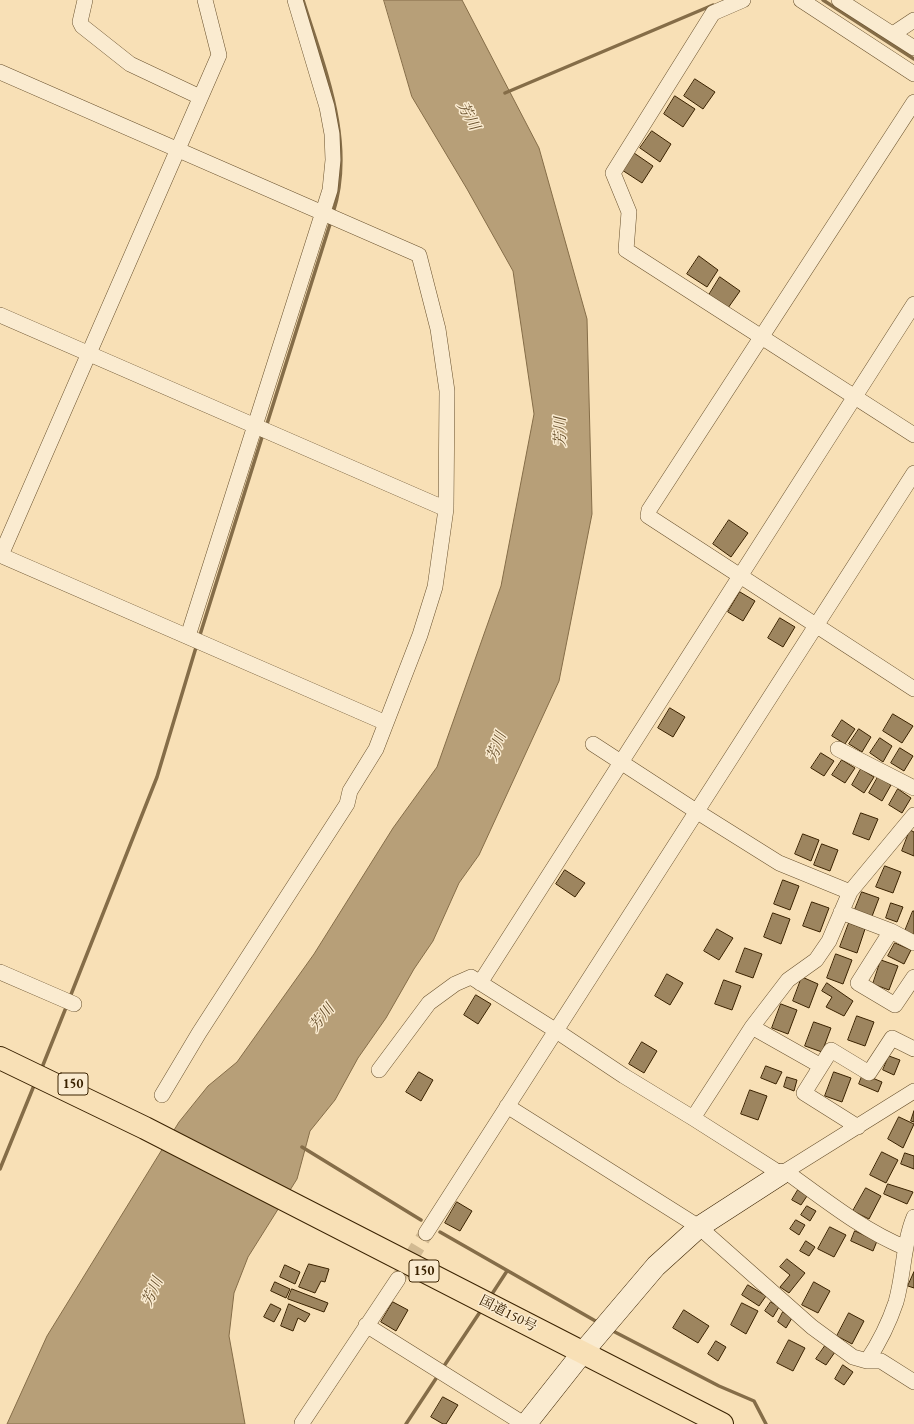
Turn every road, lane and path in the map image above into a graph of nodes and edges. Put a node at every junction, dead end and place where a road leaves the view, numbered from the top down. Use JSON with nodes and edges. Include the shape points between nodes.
{"nodes":[{"id":1,"x":85,"y":0,"type":"edge"},
{"id":2,"x":205,"y":0,"type":"edge"},
{"id":3,"x":295,"y":0,"type":"edge"},
{"id":4,"x":743,"y":0,"type":"edge"},
{"id":5,"x":801,"y":0,"type":"edge"},
{"id":6,"x":839,"y":0,"type":"edge"},
{"id":7,"x":914,"y":20,"type":"edge"},
{"id":8,"x":893,"y":34,"type":"junction"},
{"id":9,"x":914,"y":48,"type":"edge"},
{"id":10,"x":0,"y":72,"type":"edge"},
{"id":11,"x":914,"y":74,"type":"edge"},
{"id":12,"x":200,"y":97,"type":"junction"},
{"id":13,"x":914,"y":102,"type":"edge"},
{"id":14,"x":177,"y":150,"type":"junction"},
{"id":15,"x":324,"y":213,"type":"junction"},
{"id":16,"x":914,"y":304,"type":"edge"},
{"id":17,"x":0,"y":315,"type":"edge"},
{"id":18,"x":761,"y":337,"type":"junction"},
{"id":19,"x":89,"y":354,"type":"junction"},
{"id":20,"x":853,"y":397,"type":"junction"},
{"id":21,"x":257,"y":426,"type":"junction"},
{"id":22,"x":914,"y":435,"type":"edge"},
{"id":23,"x":914,"y":473,"type":"edge"},
{"id":24,"x":446,"y":509,"type":"junction"},
{"id":25,"x":0,"y":555,"type":"edge"},
{"id":26,"x":739,"y":576,"type":"junction"},
{"id":27,"x":815,"y":626,"type":"junction"},
{"id":28,"x":189,"y":637,"type":"junction"},
{"id":29,"x":914,"y":689,"type":"edge"},
{"id":30,"x":386,"y":723,"type":"junction"},
{"id":31,"x":593,"y":744,"type":"dead end"},
{"id":32,"x":838,"y":749,"type":"dead end"},
{"id":33,"x":621,"y":762,"type":"junction"},
{"id":34,"x":914,"y":788,"type":"edge"},
{"id":35,"x":696,"y":811,"type":"junction"},
{"id":36,"x":914,"y":815,"type":"edge"},
{"id":37,"x":850,"y":892,"type":"junction"},
{"id":38,"x":841,"y":912,"type":"junction"},
{"id":39,"x":891,"y":931,"type":"junction"},
{"id":40,"x":914,"y":943,"type":"edge"},
{"id":41,"x":0,"y":972,"type":"edge"},
{"id":42,"x":914,"y":976,"type":"edge"},
{"id":43,"x":480,"y":983,"type":"junction"},
{"id":44,"x":67,"y":1001,"type":"dead end"},
{"id":45,"x":752,"y":1027,"type":"junction"},
{"id":46,"x":555,"y":1030,"type":"junction"},
{"id":47,"x":0,"y":1043,"type":"edge"},
{"id":48,"x":914,"y":1049,"type":"edge"},
{"id":49,"x":0,"y":1058,"type":"edge"},
{"id":50,"x":821,"y":1066,"type":"junction"},
{"id":51,"x":379,"y":1070,"type":"dead end"},
{"id":52,"x":914,"y":1092,"type":"edge"},
{"id":53,"x":162,"y":1095,"type":"dead end"},
{"id":54,"x":507,"y":1106,"type":"junction"},
{"id":55,"x":694,"y":1118,"type":"junction"},
{"id":56,"x":858,"y":1127,"type":"junction"},
{"id":57,"x":145,"y":1128,"type":"junction"},
{"id":58,"x":783,"y":1172,"type":"junction"},
{"id":59,"x":914,"y":1217,"type":"edge"},
{"id":60,"x":699,"y":1227,"type":"junction"},
{"id":61,"x":426,"y":1234,"type":"tunnel mouth"},
{"id":62,"x":906,"y":1248,"type":"junction"},
{"id":63,"x":398,"y":1279,"type":"tunnel mouth"},
{"id":64,"x":366,"y":1325,"type":"junction"},
{"id":65,"x":583,"y":1352,"type":"junction"},
{"id":66,"x":868,"y":1361,"type":"junction"},
{"id":67,"x":914,"y":1382,"type":"edge"},
{"id":68,"x":914,"y":1393,"type":"edge"},
{"id":69,"x":302,"y":1422,"type":"dead end"},
{"id":70,"x":525,"y":1424,"type":"edge"},
{"id":71,"x":722,"y":1424,"type":"edge"}],
"edges":[{"from":1,"to":12,"type":"street","via":[[80,22],[82,26],[130,64]]},
{"from":2,"to":12,"type":"street","via":[[219,55]]},
{"from":3,"to":15,"type":"street","via":[[327,108],[332,134],[330,190]]},
{"from":4,"to":18,"type":"street","via":[[714,14],[613,173],[629,212],[626,250]]},
{"from":5,"to":11,"type":"street"},
{"from":6,"to":8,"type":"street"},
{"from":7,"to":8,"type":"street"},
{"from":8,"to":9,"type":"street"},
{"from":10,"to":14,"type":"street"},
{"from":12,"to":14,"type":"street"},
{"from":13,"to":18,"type":"street"},
{"from":14,"to":15,"type":"street"},
{"from":14,"to":19,"type":"street"},
{"from":15,"to":21,"type":"street"},
{"from":15,"to":24,"type":"street","via":[[419,255],[438,329],[447,391]]},
{"from":16,"to":20,"type":"street"},
{"from":17,"to":19,"type":"street"},
{"from":18,"to":20,"type":"street"},
{"from":18,"to":26,"type":"street","via":[[649,510],[648,516]]},
{"from":19,"to":21,"type":"street"},
{"from":19,"to":25,"type":"street"},
{"from":20,"to":22,"type":"street"},
{"from":20,"to":26,"type":"street"},
{"from":21,"to":24,"type":"street"},
{"from":21,"to":28,"type":"street"},
{"from":23,"to":27,"type":"street"},
{"from":24,"to":30,"type":"street","via":[[434,587],[414,655]]},
{"from":25,"to":28,"type":"street"},
{"from":26,"to":27,"type":"street"},
{"from":26,"to":33,"type":"street"},
{"from":27,"to":29,"type":"street"},
{"from":27,"to":35,"type":"street"},
{"from":28,"to":30,"type":"street"},
{"from":30,"to":53,"type":"street","via":[[376,748],[350,791],[347,804]]},
{"from":31,"to":33,"type":"street"},
{"from":32,"to":34,"type":"street"},
{"from":33,"to":35,"type":"street"},
{"from":33,"to":43,"type":"street"},
{"from":35,"to":37,"type":"street","via":[[779,863]]},
{"from":35,"to":46,"type":"street"},
{"from":36,"to":37,"type":"street"},
{"from":37,"to":38,"type":"street"},
{"from":38,"to":39,"type":"street"},
{"from":38,"to":45,"type":"street","via":[[829,941],[816,960],[788,980]]},
{"from":39,"to":40,"type":"street"},
{"from":39,"to":42,"type":"street","via":[[858,983],[896,1005]]},
{"from":41,"to":44,"type":"street"},
{"from":43,"to":46,"type":"street"},
{"from":43,"to":51,"type":"street","via":[[471,977],[454,984],[429,1003]]},
{"from":45,"to":50,"type":"street"},
{"from":45,"to":55,"type":"street"},
{"from":46,"to":54,"type":"street"},
{"from":46,"to":55,"type":"street"},
{"from":47,"to":57,"type":"highway","number":"150","via":[[102,1100]]},
{"from":48,"to":50,"type":"street","via":[[892,1038],[868,1073],[831,1050]]},
{"from":49,"to":57,"type":"highway","number":"150"},
{"from":50,"to":56,"type":"street","via":[[804,1093]]},
{"from":52,"to":56,"type":"street"},
{"from":54,"to":60,"type":"street"},
{"from":54,"to":61,"type":"street"},
{"from":55,"to":58,"type":"street"},
{"from":56,"to":58,"type":"street"},
{"from":57,"to":65,"type":"highway","name":"国道150号","number":"150"},
{"from":58,"to":60,"type":"street"},
{"from":58,"to":62,"type":"street","via":[[885,1240]]},
{"from":59,"to":62,"type":"street"},
{"from":60,"to":65,"type":"street","via":[[656,1266]]},
{"from":60,"to":66,"type":"street","via":[[812,1327],[853,1357]]},
{"from":62,"to":66,"type":"street","via":[[896,1301]]},
{"from":63,"to":64,"type":"street"},
{"from":64,"to":69,"type":"street"},
{"from":64,"to":70,"type":"street"},
{"from":65,"to":70,"type":"street"},
{"from":65,"to":71,"type":"highway","name":"国道150号","number":"150"},
{"from":66,"to":67,"type":"street","via":[[881,1361]]},
{"from":66,"to":68,"type":"street","via":[[878,1371]]}]}
